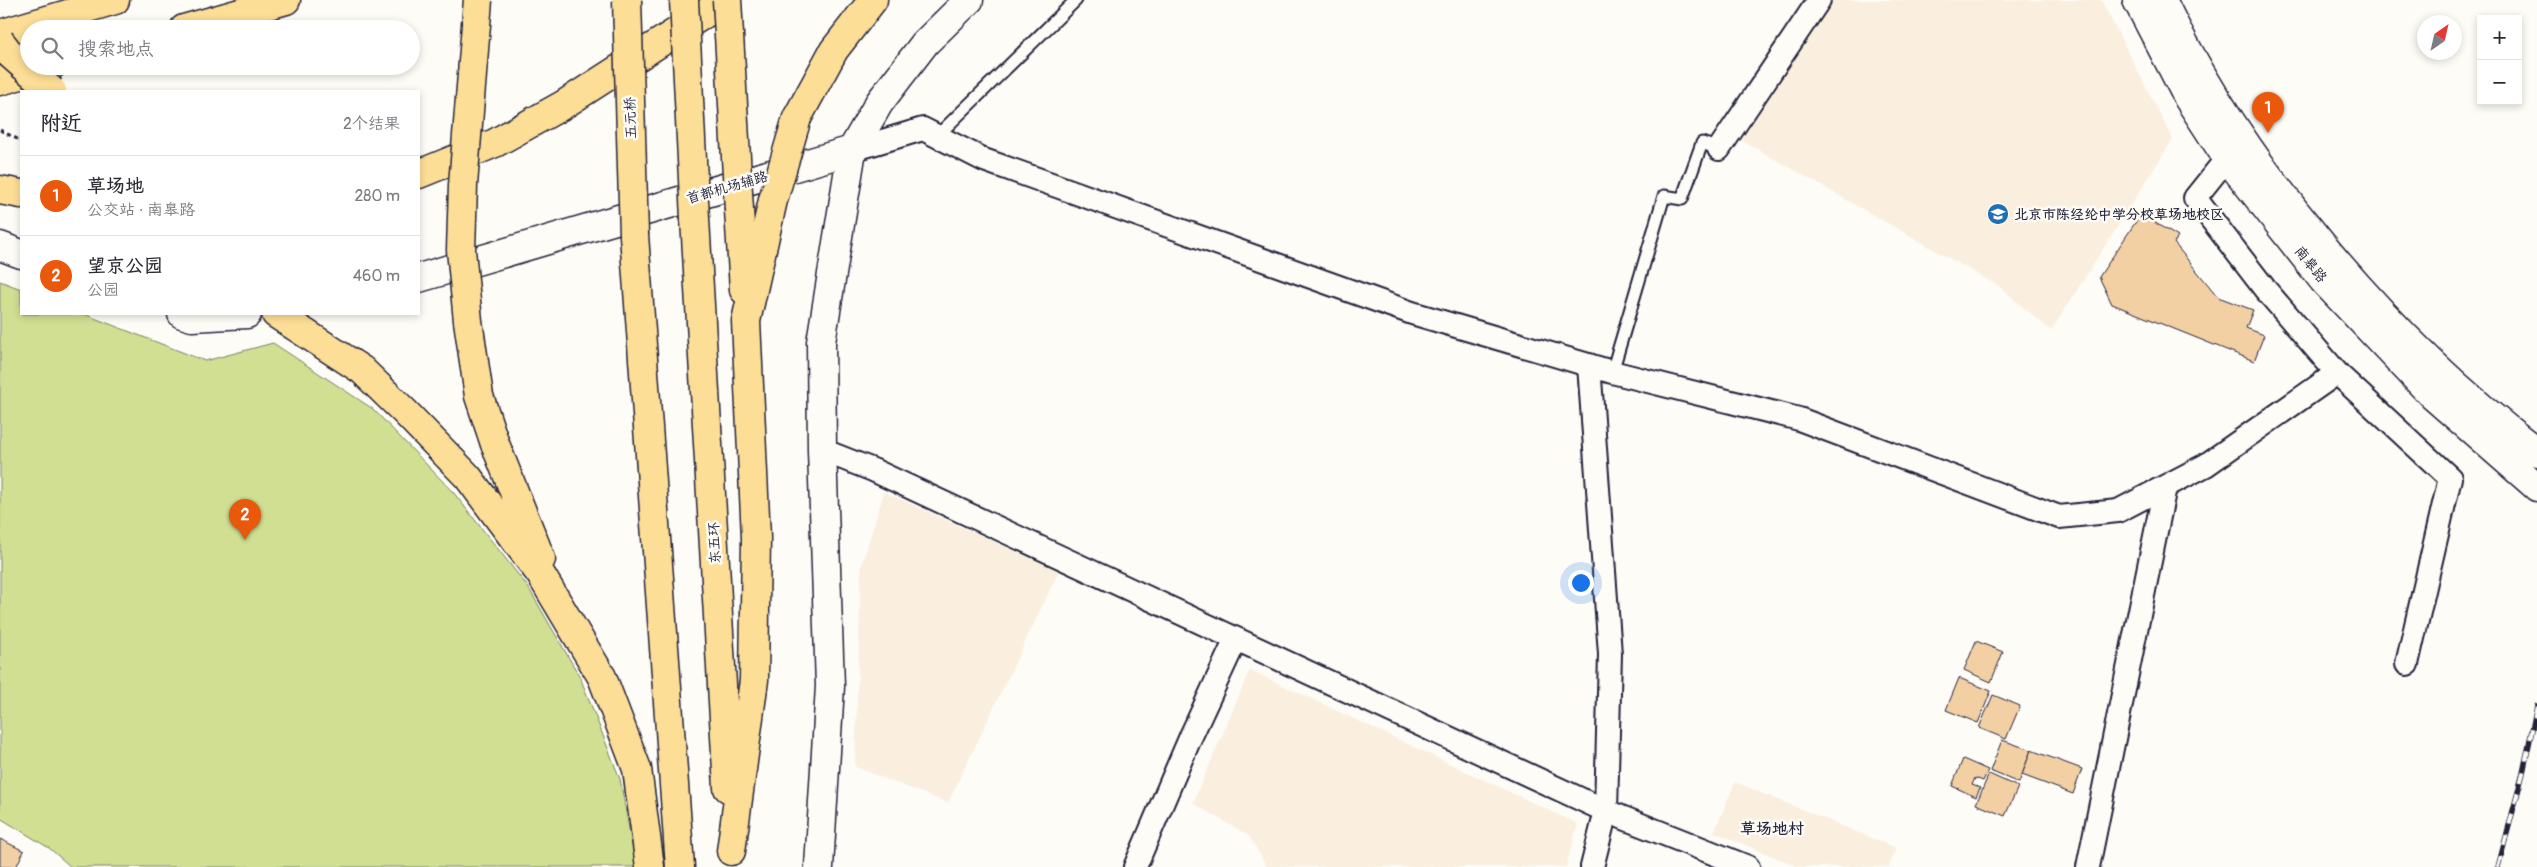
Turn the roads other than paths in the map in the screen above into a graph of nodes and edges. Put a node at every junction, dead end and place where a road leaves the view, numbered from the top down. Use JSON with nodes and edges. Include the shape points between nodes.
{"nodes":[{"id":1,"x":116,"y":0,"type":"edge"},
{"id":2,"x":286,"y":0,"type":"edge"},
{"id":3,"x":478,"y":0,"type":"edge"},
{"id":4,"x":627,"y":0,"type":"edge"},
{"id":5,"x":684,"y":0,"type":"edge"},
{"id":6,"x":727,"y":0,"type":"edge"},
{"id":7,"x":873,"y":0,"type":"edge"},
{"id":8,"x":969,"y":0,"type":"edge"},
{"id":9,"x":1076,"y":0,"type":"edge"},
{"id":10,"x":1818,"y":0,"type":"edge"},
{"id":11,"x":2137,"y":0,"type":"edge"},
{"id":12,"x":2162,"y":0,"type":"edge"},
{"id":13,"x":48,"y":20,"type":"edge"},
{"id":14,"x":216,"y":20,"type":"edge"},
{"id":15,"x":20,"y":28,"type":"edge"},
{"id":16,"x":0,"y":34,"type":"edge"},
{"id":17,"x":0,"y":41,"type":"edge"},
{"id":18,"x":20,"y":63,"type":"edge"},
{"id":19,"x":20,"y":75,"type":"edge"},
{"id":20,"x":34,"y":75,"type":"edge"},
{"id":21,"x":0,"y":81,"type":"edge"},
{"id":22,"x":51,"y":90,"type":"edge"},
{"id":23,"x":2233,"y":125,"type":"junction"},
{"id":24,"x":938,"y":136,"type":"junction"},
{"id":25,"x":1720,"y":149,"type":"joint"},
{"id":26,"x":852,"y":150,"type":"junction"},
{"id":27,"x":2227,"y":158,"type":"junction"},
{"id":28,"x":420,"y":174,"type":"edge"},
{"id":29,"x":0,"y":190,"type":"edge"},
{"id":30,"x":20,"y":194,"type":"edge"},
{"id":31,"x":0,"y":246,"type":"edge"},
{"id":32,"x":20,"y":254,"type":"edge"},
{"id":33,"x":420,"y":278,"type":"edge"},
{"id":34,"x":185,"y":315,"type":"edge"},
{"id":35,"x":229,"y":315,"type":"edge"},
{"id":36,"x":278,"y":315,"type":"edge"},
{"id":37,"x":746,"y":321,"type":"junction"},
{"id":38,"x":1590,"y":366,"type":"junction"},
{"id":39,"x":1612,"y":372,"type":"junction"},
{"id":40,"x":2337,"y":373,"type":"junction"},
{"id":41,"x":822,"y":450,"type":"junction"},
{"id":42,"x":2537,"y":452,"type":"edge"},
{"id":43,"x":2165,"y":487,"type":"junction"},
{"id":44,"x":2537,"y":487,"type":"edge"},
{"id":45,"x":560,"y":605,"type":"junction"},
{"id":46,"x":1236,"y":639,"type":"junction"},
{"id":47,"x":2407,"y":664,"type":"dead end"},
{"id":48,"x":1606,"y":811,"type":"junction"},
{"id":49,"x":732,"y":859,"type":"edge"},
{"id":50,"x":650,"y":867,"type":"edge"},
{"id":51,"x":680,"y":867,"type":"edge"},
{"id":52,"x":819,"y":867,"type":"edge"},
{"id":53,"x":1135,"y":867,"type":"edge"},
{"id":54,"x":1592,"y":867,"type":"edge"},
{"id":55,"x":1748,"y":867,"type":"edge"},
{"id":56,"x":2088,"y":867,"type":"edge"}],
"edges":[{"from":1,"to":13,"type":"highway"},
{"from":2,"to":14,"type":"highway"},
{"from":3,"to":45,"type":"highway","bridge":true,"via":[[461,250],[468,321],[479,396]]},
{"from":4,"to":51,"type":"highway","name":"五元桥","bridge":true,"via":[[634,235]]},
{"from":5,"to":49,"type":"highway","name":"东五环","bridge":true},
{"from":6,"to":28,"type":"highway","via":[[562,105],[495,143]]},
{"from":6,"to":37,"type":"highway","bridge":true},
{"from":7,"to":37,"type":"highway","bridge":true,"via":[[834,50],[797,118],[773,200]]},
{"from":8,"to":26,"type":"street","via":[[925,43],[879,103]]},
{"from":9,"to":24,"type":"lane"},
{"from":10,"to":25,"type":"street"},
{"from":11,"to":27,"type":"street","name":"南皋路","via":[[2188,98]]},
{"from":12,"to":23,"type":"street","name":"南皋路"},
{"from":15,"to":16,"type":"highway"},
{"from":17,"to":18,"type":"highway","bridge":true},
{"from":19,"to":21,"type":"highway"},
{"from":20,"to":22,"type":"highway","bridge":true},
{"from":23,"to":27,"type":"street"},
{"from":23,"to":42,"type":"street","name":"南皋路","via":[[2242,141],[2325,246],[2381,310],[2439,369]]},
{"from":24,"to":26,"type":"street","via":[[923,129]]},
{"from":24,"to":38,"type":"street","via":[[1002,167],[1412,313]]},
{"from":25,"to":39,"type":"lane","via":[[1702,143],[1682,199],[1664,196]]},
{"from":26,"to":33,"type":"street","name":"首都机场辅路"},
{"from":26,"to":41,"type":"street","via":[[822,342]]},
{"from":27,"to":40,"type":"street","via":[[2195,198],[2265,289]]},
{"from":27,"to":44,"type":"street","name":"南皋路","via":[[2323,280],[2433,396]]},
{"from":29,"to":30,"type":"highway"},
{"from":31,"to":32,"type":"street"},
{"from":34,"to":35,"type":"street"},
{"from":36,"to":45,"type":"highway","via":[[362,370],[468,477]]},
{"from":37,"to":49,"type":"highway","via":[[756,538],[754,680]]},
{"from":38,"to":39,"type":"street"},
{"from":38,"to":48,"type":"street","via":[[1610,654]]},
{"from":39,"to":43,"type":"street","via":[[1799,419],[2059,517],[2118,511]]},
{"from":40,"to":43,"type":"street","via":[[2206,465]]},
{"from":40,"to":47,"type":"street","via":[[2450,478]]},
{"from":41,"to":46,"type":"street","via":[[873,470]]},
{"from":41,"to":52,"type":"street","via":[[830,686]]},
{"from":43,"to":56,"type":"street"},
{"from":45,"to":50,"type":"highway","via":[[602,677],[637,769]]},
{"from":46,"to":48,"type":"street"},
{"from":46,"to":53,"type":"street"},
{"from":48,"to":54,"type":"street"},
{"from":48,"to":55,"type":"street"}]}
